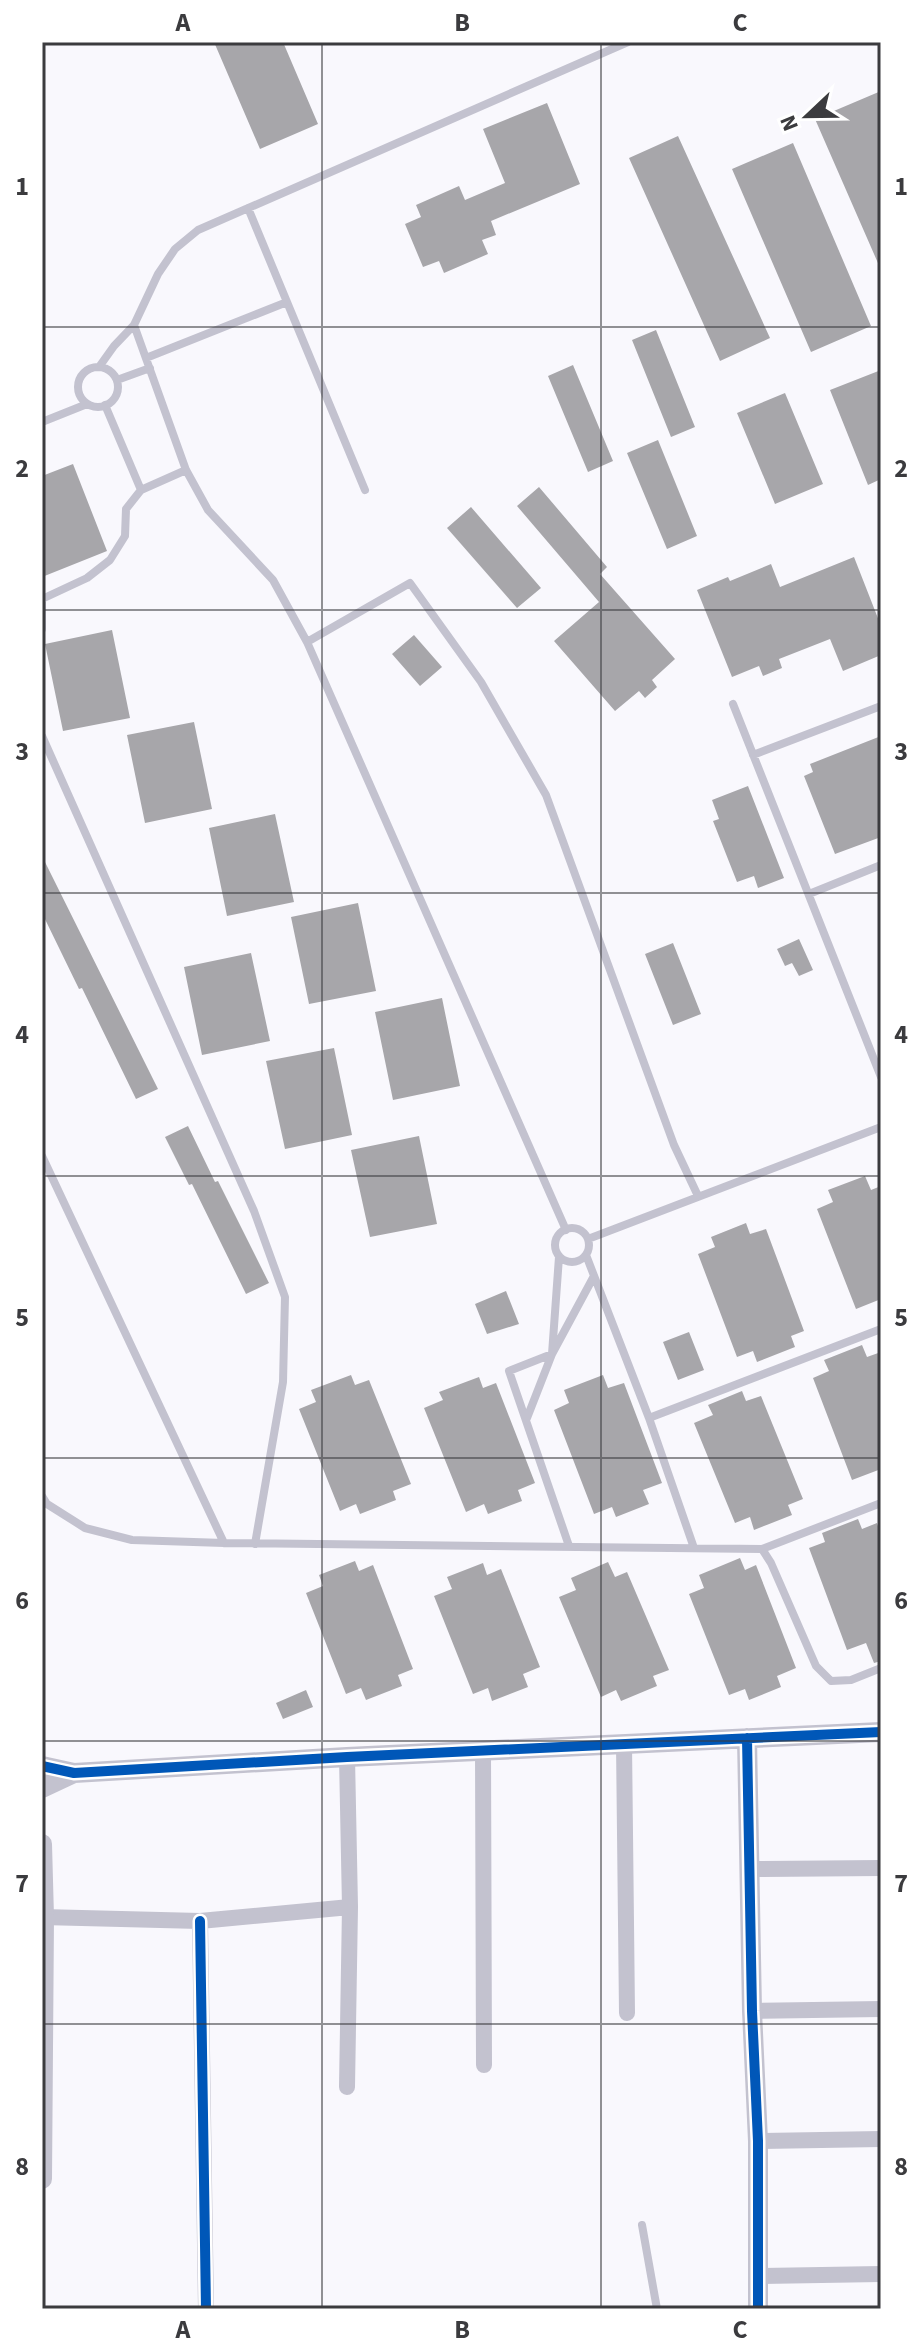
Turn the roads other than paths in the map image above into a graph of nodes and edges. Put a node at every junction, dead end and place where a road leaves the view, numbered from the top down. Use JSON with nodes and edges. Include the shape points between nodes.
{"nodes":[{"id":1,"x":628,"y":42,"type":"edge"},
{"id":2,"x":248,"y":208,"type":"junction"},
{"id":3,"x":287,"y":302,"type":"junction"},
{"id":4,"x":134,"y":325,"type":"junction"},
{"id":5,"x":146,"y":358,"type":"junction"},
{"id":6,"x":99,"y":367,"type":"junction"},
{"id":7,"x":150,"y":368,"type":"junction"},
{"id":8,"x":117,"y":380,"type":"junction"},
{"id":9,"x":87,"y":404,"type":"junction"},
{"id":10,"x":105,"y":405,"type":"junction"},
{"id":11,"x":42,"y":422,"type":"edge"},
{"id":12,"x":186,"y":470,"type":"junction"},
{"id":13,"x":141,"y":490,"type":"junction"},
{"id":14,"x":365,"y":490,"type":"dead end"},
{"id":15,"x":42,"y":599,"type":"edge"},
{"id":16,"x":42,"y":629,"type":"edge"},
{"id":17,"x":307,"y":642,"type":"junction"},
{"id":18,"x":733,"y":704,"type":"dead end"},
{"id":19,"x":881,"y":706,"type":"edge"},
{"id":20,"x":42,"y":736,"type":"edge"},
{"id":21,"x":753,"y":755,"type":"junction"},
{"id":22,"x":881,"y":865,"type":"edge"},
{"id":23,"x":809,"y":894,"type":"junction"},
{"id":24,"x":881,"y":1077,"type":"edge"},
{"id":25,"x":881,"y":1127,"type":"edge"},
{"id":26,"x":42,"y":1156,"type":"edge"},
{"id":27,"x":698,"y":1196,"type":"junction"},
{"id":28,"x":566,"y":1230,"type":"junction"},
{"id":29,"x":588,"y":1239,"type":"junction"},
{"id":30,"x":586,"y":1255,"type":"junction"},
{"id":31,"x":559,"y":1257,"type":"junction"},
{"id":32,"x":594,"y":1276,"type":"junction"},
{"id":33,"x":881,"y":1329,"type":"edge"},
{"id":34,"x":552,"y":1354,"type":"junction"},
{"id":35,"x":649,"y":1418,"type":"junction"},
{"id":36,"x":527,"y":1419,"type":"junction"},
{"id":37,"x":42,"y":1496,"type":"edge"},
{"id":38,"x":881,"y":1503,"type":"edge"},
{"id":39,"x":224,"y":1543,"type":"junction"},
{"id":40,"x":255,"y":1544,"type":"junction"},
{"id":41,"x":569,"y":1546,"type":"junction"},
{"id":42,"x":694,"y":1548,"type":"junction"},
{"id":43,"x":762,"y":1549,"type":"junction"},
{"id":44,"x":881,"y":1668,"type":"edge"},
{"id":45,"x":881,"y":1732,"type":"edge"},
{"id":46,"x":747,"y":1738,"type":"junction"},
{"id":47,"x":624,"y":1743,"type":"junction"},
{"id":48,"x":483,"y":1750,"type":"junction"},
{"id":49,"x":347,"y":1757,"type":"junction"},
{"id":50,"x":42,"y":1766,"type":"edge"},
{"id":51,"x":74,"y":1773,"type":"junction"},
{"id":52,"x":42,"y":1788,"type":"edge"},
{"id":53,"x":42,"y":1844,"type":"edge"},
{"id":54,"x":881,"y":1868,"type":"edge"},
{"id":55,"x":750,"y":1869,"type":"junction"},
{"id":56,"x":350,"y":1907,"type":"junction"},
{"id":57,"x":43,"y":1917,"type":"edge"},
{"id":58,"x":200,"y":1921,"type":"junction"},
{"id":59,"x":881,"y":2009,"type":"edge"},
{"id":60,"x":752,"y":2011,"type":"junction"},
{"id":61,"x":627,"y":2013,"type":"dead end"},
{"id":62,"x":484,"y":2065,"type":"dead end"},
{"id":63,"x":347,"y":2087,"type":"dead end"},
{"id":64,"x":881,"y":2139,"type":"edge"},
{"id":65,"x":758,"y":2141,"type":"junction"},
{"id":66,"x":42,"y":2179,"type":"edge"},
{"id":67,"x":642,"y":2225,"type":"dead end"},
{"id":68,"x":881,"y":2274,"type":"edge"},
{"id":69,"x":757,"y":2276,"type":"junction"},
{"id":70,"x":206,"y":2309,"type":"edge"},
{"id":71,"x":657,"y":2309,"type":"edge"},
{"id":72,"x":758,"y":2309,"type":"edge"}],
"edges":[{"from":1,"to":2,"type":"lane"},
{"from":2,"to":3,"type":"lane"},
{"from":2,"to":4,"type":"lane","via":[[198,230],[175,249]]},
{"from":3,"to":5,"type":"lane"},
{"from":3,"to":14,"type":"lane"},
{"from":4,"to":5,"type":"lane"},
{"from":4,"to":6,"type":"lane"},
{"from":5,"to":7,"type":"lane"},
{"from":6,"to":8,"type":"lane"},
{"from":6,"to":9,"type":"lane","via":[[85,372],[78,385]]},
{"from":7,"to":8,"type":"lane"},
{"from":7,"to":12,"type":"lane"},
{"from":8,"to":10,"type":"lane","via":[[116,397]]},
{"from":9,"to":10,"type":"lane"},
{"from":9,"to":11,"type":"lane"},
{"from":10,"to":13,"type":"lane"},
{"from":12,"to":13,"type":"lane"},
{"from":12,"to":17,"type":"lane","via":[[208,510],[273,580]]},
{"from":13,"to":15,"type":"lane","via":[[126,509],[125,536],[110,560],[87,578]]},
{"from":15,"to":16,"type":"lane"},
{"from":17,"to":27,"type":"lane","via":[[410,583],[481,682],[546,795],[669,1132]]},
{"from":17,"to":28,"type":"lane"},
{"from":18,"to":21,"type":"lane"},
{"from":19,"to":21,"type":"lane"},
{"from":20,"to":40,"type":"lane","via":[[254,1211],[285,1297],[283,1382]]},
{"from":21,"to":23,"type":"lane"},
{"from":22,"to":23,"type":"lane"},
{"from":23,"to":24,"type":"lane"},
{"from":25,"to":27,"type":"lane"},
{"from":26,"to":39,"type":"lane"},
{"from":27,"to":29,"type":"lane"},
{"from":28,"to":29,"type":"lane","via":[[578,1230]]},
{"from":28,"to":31,"type":"lane","via":[[556,1239]]},
{"from":29,"to":30,"type":"lane"},
{"from":30,"to":31,"type":"lane","via":[[571,1263]]},
{"from":30,"to":32,"type":"lane"},
{"from":31,"to":34,"type":"lane"},
{"from":32,"to":34,"type":"lane"},
{"from":32,"to":35,"type":"lane"},
{"from":33,"to":35,"type":"lane"},
{"from":34,"to":36,"type":"lane"},
{"from":34,"to":36,"type":"lane","via":[[509,1371]]},
{"from":35,"to":42,"type":"lane"},
{"from":36,"to":41,"type":"lane"},
{"from":37,"to":39,"type":"lane","via":[[85,1528],[132,1540]]},
{"from":38,"to":43,"type":"lane"},
{"from":39,"to":40,"type":"lane"},
{"from":40,"to":41,"type":"lane"},
{"from":41,"to":42,"type":"lane"},
{"from":42,"to":43,"type":"lane"},
{"from":43,"to":44,"type":"lane","via":[[816,1666],[831,1681],[851,1680]]},
{"from":45,"to":46,"type":"street"},
{"from":46,"to":47,"type":"street"},
{"from":46,"to":55,"type":"street"},
{"from":47,"to":48,"type":"street"},
{"from":47,"to":61,"type":"street"},
{"from":48,"to":49,"type":"street"},
{"from":48,"to":62,"type":"street"},
{"from":49,"to":51,"type":"street"},
{"from":49,"to":56,"type":"street"},
{"from":50,"to":51,"type":"street"},
{"from":51,"to":52,"type":"street"},
{"from":53,"to":57,"type":"street"},
{"from":54,"to":55,"type":"street"},
{"from":55,"to":60,"type":"street"},
{"from":56,"to":58,"type":"street"},
{"from":56,"to":63,"type":"street"},
{"from":57,"to":58,"type":"street"},
{"from":57,"to":66,"type":"street"},
{"from":58,"to":70,"type":"street"},
{"from":59,"to":60,"type":"street"},
{"from":60,"to":65,"type":"street"},
{"from":64,"to":65,"type":"street"},
{"from":65,"to":69,"type":"street"},
{"from":67,"to":71,"type":"lane"},
{"from":68,"to":69,"type":"street"},
{"from":69,"to":72,"type":"street"}]}
